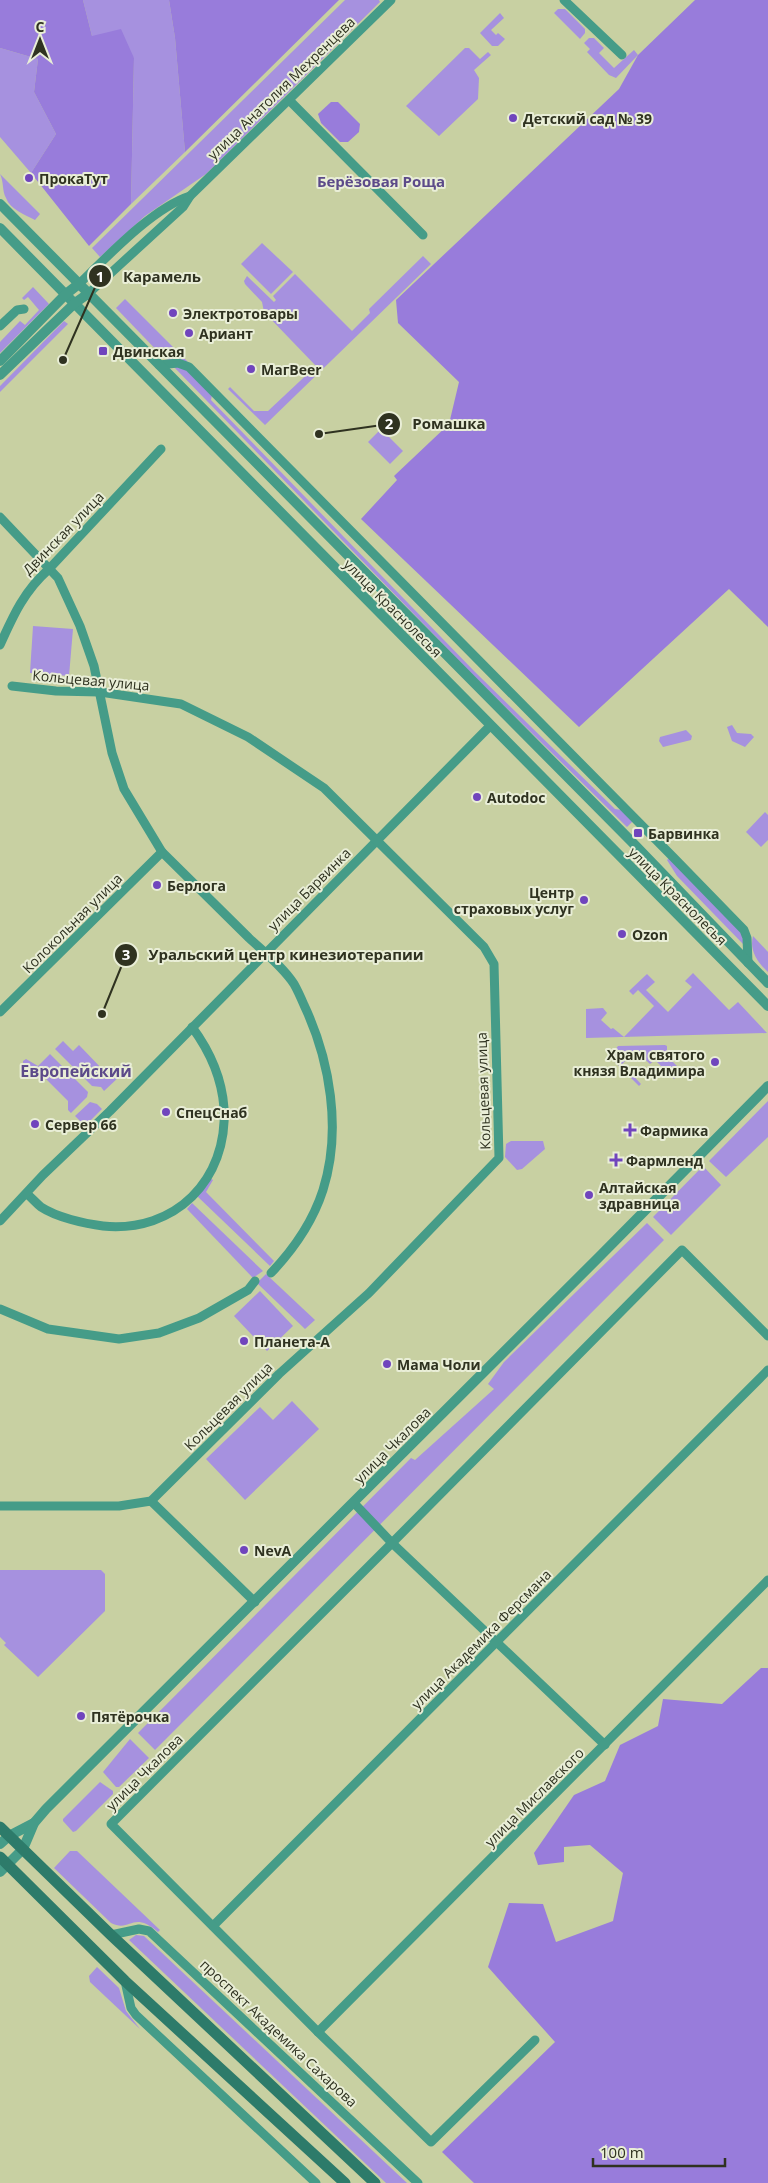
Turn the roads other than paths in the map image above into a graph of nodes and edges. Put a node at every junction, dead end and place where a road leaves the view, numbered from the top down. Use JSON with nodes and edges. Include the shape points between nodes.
{"nodes":[{"id":1,"x":391,"y":0,"type":"edge"},
{"id":2,"x":564,"y":0,"type":"edge"},
{"id":3,"x":622,"y":56,"type":"dead end"},
{"id":4,"x":289,"y":100,"type":"junction"},
{"id":5,"x":190,"y":196,"type":"junction"},
{"id":6,"x":0,"y":204,"type":"edge"},
{"id":7,"x":0,"y":228,"type":"edge"},
{"id":8,"x":423,"y":235,"type":"dead end"},
{"id":9,"x":80,"y":283,"type":"junction"},
{"id":10,"x":90,"y":293,"type":"junction"},
{"id":11,"x":66,"y":294,"type":"junction"},
{"id":12,"x":75,"y":303,"type":"junction"},
{"id":13,"x":24,"y":309,"type":"dead end"},
{"id":14,"x":0,"y":326,"type":"edge"},
{"id":15,"x":0,"y":361,"type":"edge"},
{"id":16,"x":159,"y":365,"type":"junction"},
{"id":17,"x":0,"y":375,"type":"edge"},
{"id":18,"x":161,"y":449,"type":"dead end"},
{"id":19,"x":0,"y":517,"type":"edge"},
{"id":20,"x":49,"y":569,"type":"junction"},
{"id":21,"x":0,"y":645,"type":"edge"},
{"id":22,"x":12,"y":686,"type":"dead end"},
{"id":23,"x":100,"y":692,"type":"junction"},
{"id":24,"x":490,"y":726,"type":"junction"},
{"id":25,"x":376,"y":841,"type":"junction"},
{"id":26,"x":162,"y":852,"type":"junction"},
{"id":27,"x":265,"y":952,"type":"junction"},
{"id":28,"x":748,"y":963,"type":"junction"},
{"id":29,"x":768,"y":983,"type":"edge"},
{"id":30,"x":768,"y":1006,"type":"edge"},
{"id":31,"x":0,"y":1012,"type":"edge"},
{"id":32,"x":192,"y":1027,"type":"junction"},
{"id":33,"x":768,"y":1086,"type":"edge"},
{"id":34,"x":27,"y":1194,"type":"junction"},
{"id":35,"x":0,"y":1221,"type":"edge"},
{"id":36,"x":271,"y":1273,"type":"dead end"},
{"id":37,"x":255,"y":1281,"type":"dead end"},
{"id":38,"x":0,"y":1309,"type":"edge"},
{"id":39,"x":768,"y":1336,"type":"edge"},
{"id":40,"x":768,"y":1370,"type":"edge"},
{"id":41,"x":151,"y":1501,"type":"junction"},
{"id":42,"x":354,"y":1503,"type":"junction"},
{"id":43,"x":0,"y":1506,"type":"edge"},
{"id":44,"x":392,"y":1543,"type":"junction"},
{"id":45,"x":768,"y":1580,"type":"edge"},
{"id":46,"x":255,"y":1602,"type":"junction"},
{"id":47,"x":497,"y":1643,"type":"junction"},
{"id":48,"x":605,"y":1745,"type":"junction"},
{"id":49,"x":34,"y":1823,"type":"junction"},
{"id":50,"x":0,"y":1827,"type":"edge"},
{"id":51,"x":9,"y":1836,"type":"junction"},
{"id":52,"x":0,"y":1844,"type":"edge"},
{"id":53,"x":23,"y":1849,"type":"junction"},
{"id":54,"x":2,"y":1865,"type":"edge"},
{"id":55,"x":213,"y":1926,"type":"junction"},
{"id":56,"x":111,"y":1935,"type":"junction"},
{"id":57,"x":124,"y":1981,"type":"junction"},
{"id":58,"x":318,"y":2032,"type":"junction"},
{"id":59,"x":535,"y":2040,"type":"dead end"},
{"id":60,"x":316,"y":2183,"type":"edge"},
{"id":61,"x":344,"y":2183,"type":"edge"},
{"id":62,"x":375,"y":2183,"type":"edge"},
{"id":63,"x":418,"y":2183,"type":"edge"}],
"edges":[{"from":1,"to":4,"type":"street","name":"улица Анатолия Мехренцева"},
{"from":2,"to":3,"type":"street"},
{"from":4,"to":5,"type":"street","name":"улица Анатолия Мехренцева"},
{"from":4,"to":8,"type":"street"},
{"from":5,"to":9,"type":"street","name":"улица Анатолия Мехренцева","via":[[178,200],[150,220]]},
{"from":5,"to":10,"type":"street","name":"улица Анатолия Мехренцева","via":[[183,207]]},
{"from":6,"to":9,"type":"street","name":"улица Краснолесья"},
{"from":7,"to":11,"type":"street","name":"улица Краснолесья"},
{"from":9,"to":10,"type":"street","name":"улица Краснолесья"},
{"from":9,"to":11,"type":"street","name":"улица Анатолия Мехренцева"},
{"from":10,"to":12,"type":"street","name":"улица Анатолия Мехренцева"},
{"from":10,"to":16,"type":"street","name":"улица Краснолесья"},
{"from":11,"to":12,"type":"street","name":"улица Краснолесья"},
{"from":11,"to":15,"type":"street","name":"улица Анатолия Мехренцева"},
{"from":12,"to":17,"type":"street","name":"улица Анатолия Мехренцева"},
{"from":12,"to":24,"type":"street","name":"улица Краснолесья"},
{"from":13,"to":14,"type":"street","via":[[17,310]]},
{"from":16,"to":28,"type":"street","name":"улица Краснолесья"},
{"from":16,"to":28,"type":"street","name":"улица Краснолесья","via":[[178,363],[189,367],[655,838],[744,930]]},
{"from":18,"to":20,"type":"street","name":"Двинская улица"},
{"from":19,"to":20,"type":"street"},
{"from":20,"to":21,"type":"street","name":"Двинская улица","via":[[34,582]]},
{"from":20,"to":23,"type":"street","via":[[58,578],[80,626]]},
{"from":22,"to":23,"type":"street","name":"Кольцевая улица"},
{"from":23,"to":25,"type":"street","name":"Кольцевая улица","via":[[181,704],[248,737],[324,788]]},
{"from":23,"to":26,"type":"street","via":[[112,753],[124,789]]},
{"from":24,"to":25,"type":"street","name":"улица Барвинка"},
{"from":24,"to":30,"type":"street","name":"улица Краснолесья"},
{"from":25,"to":27,"type":"street","name":"улица Барвинка"},
{"from":25,"to":41,"type":"street","name":"Кольцевая улица","via":[[484,947],[494,964],[499,1158],[368,1293],[279,1374]]},
{"from":26,"to":27,"type":"street"},
{"from":26,"to":31,"type":"street","name":"Колокольная улица"},
{"from":27,"to":32,"type":"street","name":"улица Барвинка"},
{"from":27,"to":36,"type":"street","via":[[294,984],[312,1022],[324,1056],[331,1106],[331,1152],[323,1190],[293,1247]]},
{"from":28,"to":29,"type":"street","name":"улица Краснолесья"},
{"from":32,"to":34,"type":"street","name":"улица Барвинка"},
{"from":32,"to":34,"type":"street","via":[[205,1045],[221,1087],[224,1125],[216,1162],[198,1191],[161,1219],[138,1226],[115,1227],[89,1224],[42,1208]]},
{"from":33,"to":42,"type":"street","name":"улица Чкалова"},
{"from":34,"to":35,"type":"street","name":"улица Барвинка"},
{"from":37,"to":38,"type":"street","via":[[248,1290],[199,1318],[158,1333],[119,1339],[48,1329]]},
{"from":39,"to":44,"type":"street","name":"улица Чкалова","via":[[682,1250]]},
{"from":40,"to":47,"type":"street","name":"улица Академика Ферсмана"},
{"from":41,"to":43,"type":"street","via":[[119,1506]]},
{"from":41,"to":46,"type":"street"},
{"from":42,"to":44,"type":"street"},
{"from":42,"to":46,"type":"street","name":"улица Чкалова"},
{"from":44,"to":47,"type":"street"},
{"from":44,"to":55,"type":"street","name":"улица Чкалова","via":[[111,1824]]},
{"from":45,"to":48,"type":"street","name":"улица Миславского"},
{"from":46,"to":49,"type":"street","name":"улица Чкалова"},
{"from":47,"to":48,"type":"street"},
{"from":47,"to":55,"type":"street","name":"улица Академика Ферсмана"},
{"from":48,"to":58,"type":"street","name":"улица Миславского"},
{"from":49,"to":51,"type":"street","name":"улица Чкалова"},
{"from":49,"to":53,"type":"street","name":"улица Чкалова"},
{"from":50,"to":51,"type":"main road"},
{"from":51,"to":52,"type":"street","name":"улица Чкалова"},
{"from":51,"to":53,"type":"main road"},
{"from":53,"to":54,"type":"street","name":"улица Чкалова"},
{"from":53,"to":56,"type":"main road"},
{"from":54,"to":57,"type":"main road"},
{"from":55,"to":58,"type":"street"},
{"from":56,"to":62,"type":"main road"},
{"from":56,"to":63,"type":"street","name":"проспект Академика Сахарова","via":[[139,1928],[148,1931]]},
{"from":57,"to":60,"type":"street","via":[[136,2015]]},
{"from":57,"to":61,"type":"main road"},
{"from":58,"to":59,"type":"street","via":[[431,2142]]}]}
